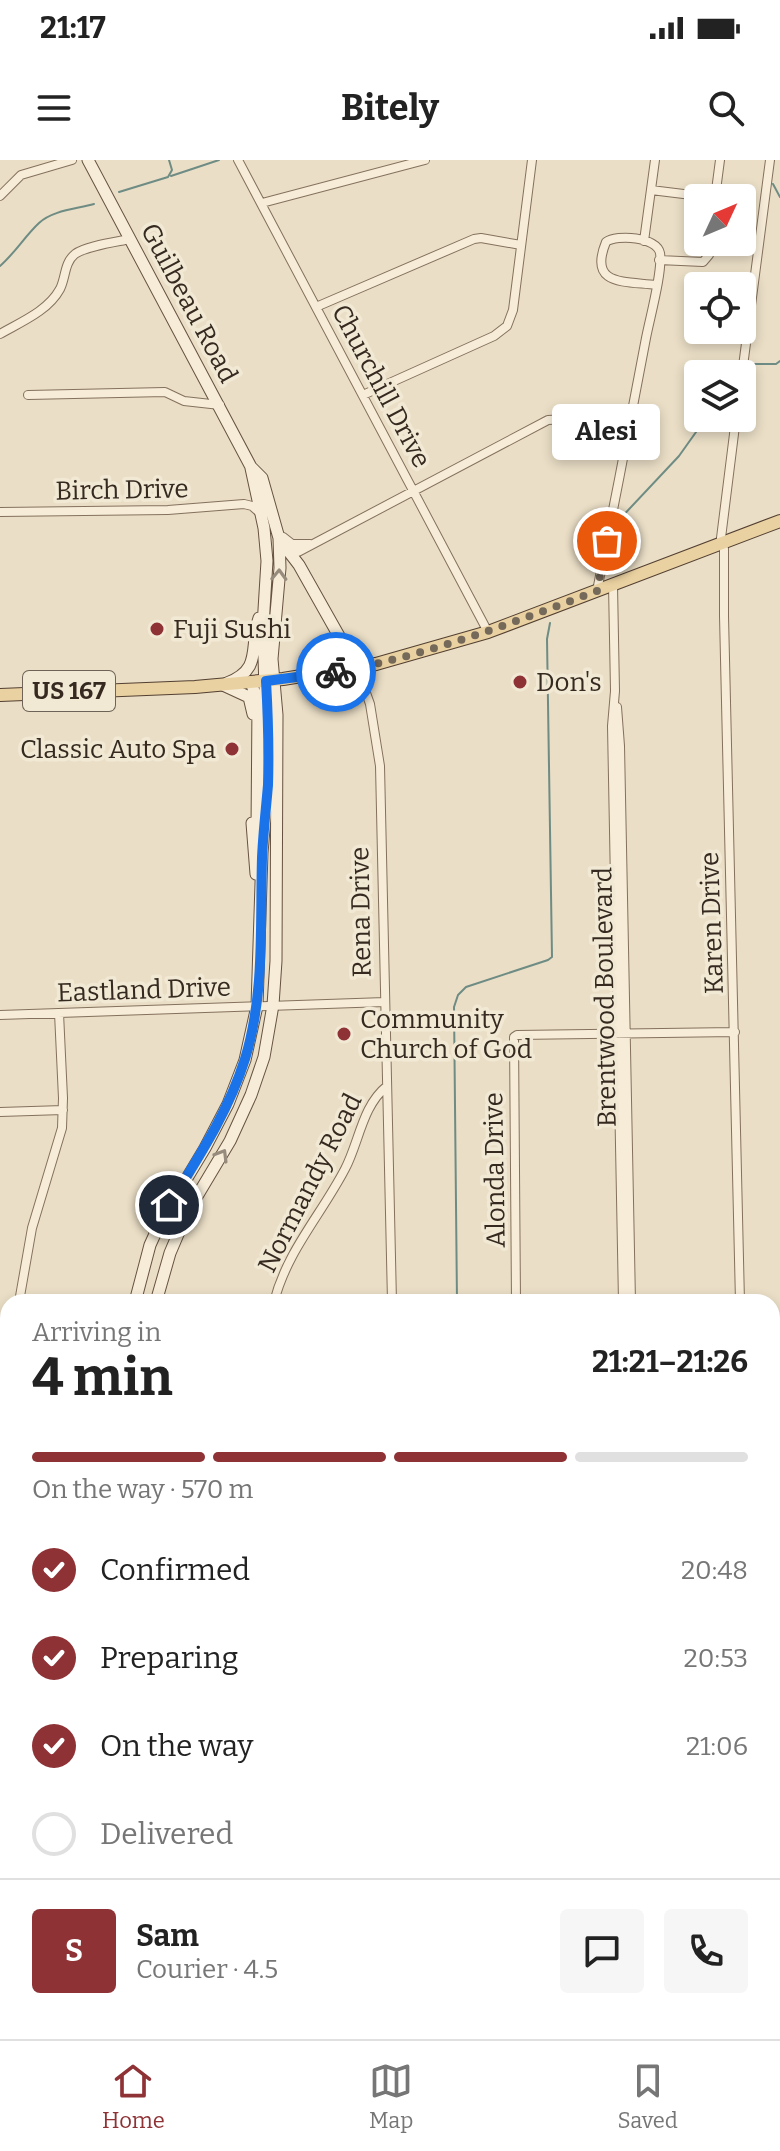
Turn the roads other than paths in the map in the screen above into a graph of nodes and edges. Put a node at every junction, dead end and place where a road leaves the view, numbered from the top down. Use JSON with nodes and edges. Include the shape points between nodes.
{"nodes":[{"id":1,"x":72,"y":160,"type":"edge"},
{"id":2,"x":88,"y":160,"type":"edge"},
{"id":3,"x":238,"y":160,"type":"edge"},
{"id":4,"x":425,"y":160,"type":"edge"},
{"id":5,"x":532,"y":160,"type":"edge"},
{"id":6,"x":655,"y":160,"type":"edge"},
{"id":7,"x":720,"y":160,"type":"edge"},
{"id":8,"x":770,"y":160,"type":"edge"},
{"id":9,"x":717,"y":184,"type":"edge"},
{"id":10,"x":651,"y":190,"type":"junction"},
{"id":11,"x":684,"y":194,"type":"edge"},
{"id":12,"x":0,"y":196,"type":"edge"},
{"id":13,"x":262,"y":203,"type":"junction"},
{"id":14,"x":130,"y":239,"type":"junction"},
{"id":15,"x":644,"y":241,"type":"junction"},
{"id":16,"x":521,"y":245,"type":"junction"},
{"id":17,"x":708,"y":256,"type":"edge"},
{"id":18,"x":659,"y":260,"type":"junction"},
{"id":19,"x":656,"y":285,"type":"junction"},
{"id":20,"x":316,"y":307,"type":"junction"},
{"id":21,"x":0,"y":334,"type":"edge"},
{"id":22,"x":744,"y":360,"type":"edge"},
{"id":23,"x":28,"y":395,"type":"dead end"},
{"id":24,"x":363,"y":395,"type":"junction"},
{"id":25,"x":220,"y":405,"type":"junction"},
{"id":26,"x":734,"y":432,"type":"edge"},
{"id":27,"x":628,"y":433,"type":"junction"},
{"id":28,"x":251,"y":467,"type":"junction"},
{"id":29,"x":255,"y":489,"type":"junction"},
{"id":30,"x":414,"y":490,"type":"junction"},
{"id":31,"x":244,"y":504,"type":"junction"},
{"id":32,"x":0,"y":512,"type":"edge"},
{"id":33,"x":261,"y":513,"type":"junction"},
{"id":34,"x":780,"y":521,"type":"edge"},
{"id":35,"x":278,"y":533,"type":"junction"},
{"id":36,"x":723,"y":543,"type":"junction"},
{"id":37,"x":311,"y":544,"type":"junction"},
{"id":38,"x":290,"y":552,"type":"junction"},
{"id":39,"x":613,"y":585,"type":"junction"},
{"id":40,"x":597,"y":591,"type":"junction"},
{"id":41,"x":263,"y":605,"type":"junction"},
{"id":42,"x":488,"y":632,"type":"junction"},
{"id":43,"x":357,"y":668,"type":"junction"},
{"id":44,"x":270,"y":680,"type":"junction"},
{"id":45,"x":251,"y":682,"type":"junction"},
{"id":46,"x":223,"y":684,"type":"junction"},
{"id":47,"x":0,"y":695,"type":"edge"},
{"id":48,"x":262,"y":853,"type":"junction"},
{"id":49,"x":261,"y":895,"type":"junction"},
{"id":50,"x":276,"y":931,"type":"junction"},
{"id":51,"x":385,"y":1002,"type":"junction"},
{"id":52,"x":273,"y":1005,"type":"junction"},
{"id":53,"x":257,"y":1006,"type":"junction"},
{"id":54,"x":59,"y":1013,"type":"junction"},
{"id":55,"x":0,"y":1015,"type":"edge"},
{"id":56,"x":735,"y":1032,"type":"junction"},
{"id":57,"x":622,"y":1034,"type":"junction"},
{"id":58,"x":387,"y":1086,"type":"junction"},
{"id":59,"x":63,"y":1110,"type":"junction"},
{"id":60,"x":0,"y":1112,"type":"edge"},
{"id":61,"x":20,"y":1294,"type":"edge"},
{"id":62,"x":137,"y":1294,"type":"edge"},
{"id":63,"x":158,"y":1294,"type":"edge"},
{"id":64,"x":277,"y":1294,"type":"edge"},
{"id":65,"x":392,"y":1294,"type":"edge"},
{"id":66,"x":516,"y":1294,"type":"edge"},
{"id":67,"x":623,"y":1294,"type":"edge"},
{"id":68,"x":631,"y":1294,"type":"edge"},
{"id":69,"x":740,"y":1294,"type":"edge"}],
"edges":[{"from":1,"to":12,"type":"street","via":[[21,175]]},
{"from":2,"to":14,"type":"main road","name":"Guilbeau Road"},
{"from":3,"to":13,"type":"street","name":"Churchill Drive"},
{"from":4,"to":13,"type":"street"},
{"from":5,"to":16,"type":"street"},
{"from":6,"to":10,"type":"street"},
{"from":7,"to":9,"type":"street"},
{"from":8,"to":22,"type":"street"},
{"from":10,"to":11,"type":"street"},
{"from":10,"to":15,"type":"street"},
{"from":13,"to":20,"type":"street","name":"Churchill Drive"},
{"from":14,"to":21,"type":"street","via":[[73,255],[53,298]]},
{"from":14,"to":25,"type":"main road","name":"Guilbeau Road"},
{"from":15,"to":18,"type":"street","via":[[657,247]]},
{"from":15,"to":19,"type":"street","via":[[610,239],[601,271],[612,279]]},
{"from":16,"to":20,"type":"street","via":[[474,239]]},
{"from":16,"to":24,"type":"street","via":[[512,315],[504,330]]},
{"from":17,"to":18,"type":"street","via":[[703,262]]},
{"from":18,"to":19,"type":"street"},
{"from":19,"to":27,"type":"street"},
{"from":20,"to":24,"type":"street","name":"Churchill Drive"},
{"from":23,"to":25,"type":"street","via":[[165,392],[184,401]]},
{"from":24,"to":30,"type":"street","name":"Churchill Drive"},
{"from":25,"to":28,"type":"main road","name":"Guilbeau Road"},
{"from":26,"to":36,"type":"street","name":"Karen Drive"},
{"from":27,"to":30,"type":"street","via":[[548,420]]},
{"from":27,"to":40,"type":"street"},
{"from":28,"to":29,"type":"main road","name":"Guilbeau Road"},
{"from":28,"to":35,"type":"main road","name":"Guilbeau Road","via":[[262,478]]},
{"from":29,"to":31,"type":"street"},
{"from":29,"to":33,"type":"main road","name":"Guilbeau Road"},
{"from":29,"to":35,"type":"main road"},
{"from":30,"to":37,"type":"street"},
{"from":30,"to":42,"type":"street","name":"Churchill Drive"},
{"from":31,"to":32,"type":"street","name":"Birch Drive"},
{"from":31,"to":33,"type":"street"},
{"from":33,"to":41,"type":"main road","name":"Guilbeau Road","via":[[267,561]]},
{"from":34,"to":36,"type":"main road","number":"US 167"},
{"from":35,"to":37,"type":"street","via":[[292,544]]},
{"from":35,"to":38,"type":"main road"},
{"from":44,"to":35,"type":"main road","name":"Guilbeau Road","one_way":true},
{"from":36,"to":39,"type":"main road","number":"US 167"},
{"from":36,"to":56,"type":"street","name":"Karen Drive"},
{"from":37,"to":38,"type":"street"},
{"from":38,"to":43,"type":"main road"},
{"from":39,"to":40,"type":"main road","number":"US 167"},
{"from":39,"to":57,"type":"street","name":"Brentwood Boulevard"},
{"from":40,"to":42,"type":"main road","number":"US 167"},
{"from":41,"to":44,"type":"main road","name":"Guilbeau Road"},
{"from":41,"to":46,"type":"main road","via":[[252,665]]},
{"from":42,"to":43,"type":"main road","number":"US 167"},
{"from":43,"to":44,"type":"main road","number":"US 167"},
{"from":43,"to":51,"type":"street","name":"Rena Drive","via":[[379,749]]},
{"from":44,"to":45,"type":"main road","number":"US 167"},
{"from":44,"to":48,"type":"main road"},
{"from":44,"to":50,"type":"main road","via":[[277,715]]},
{"from":45,"to":46,"type":"main road","number":"US 167"},
{"from":45,"to":48,"type":"main road","via":[[258,703],[257,830]]},
{"from":46,"to":47,"type":"main road","number":"US 167"},
{"from":46,"to":49,"type":"main road","via":[[243,692],[253,705],[254,867]]},
{"from":48,"to":49,"type":"main road"},
{"from":48,"to":50,"type":"main road"},
{"from":49,"to":53,"type":"main road"},
{"from":50,"to":52,"type":"main road"},
{"from":51,"to":52,"type":"street","name":"Eastland Drive"},
{"from":51,"to":58,"type":"street","name":"Rena Drive"},
{"from":52,"to":53,"type":"street","name":"Eastland Drive"},
{"from":63,"to":52,"type":"main road","one_way":true,"via":[[187,1213],[251,1095]]},
{"from":53,"to":54,"type":"street","name":"Eastland Drive"},
{"from":53,"to":62,"type":"main road","via":[[233,1093],[160,1223]]},
{"from":54,"to":55,"type":"street","name":"Eastland Drive"},
{"from":54,"to":59,"type":"street"},
{"from":56,"to":57,"type":"street"},
{"from":56,"to":69,"type":"street","name":"Karen Drive"},
{"from":57,"to":66,"type":"street","name":"Alonda Drive","via":[[514,1037]]},
{"from":57,"to":67,"type":"street","name":"Brentwood Boulevard"},
{"from":57,"to":68,"type":"street","name":"Brentwood Boulevard"},
{"from":58,"to":64,"type":"street","name":"Normandy Road","via":[[371,1105],[345,1170],[287,1264]]},
{"from":58,"to":65,"type":"street","name":"Rena Drive"},
{"from":59,"to":60,"type":"street"},
{"from":59,"to":61,"type":"street"}]}
